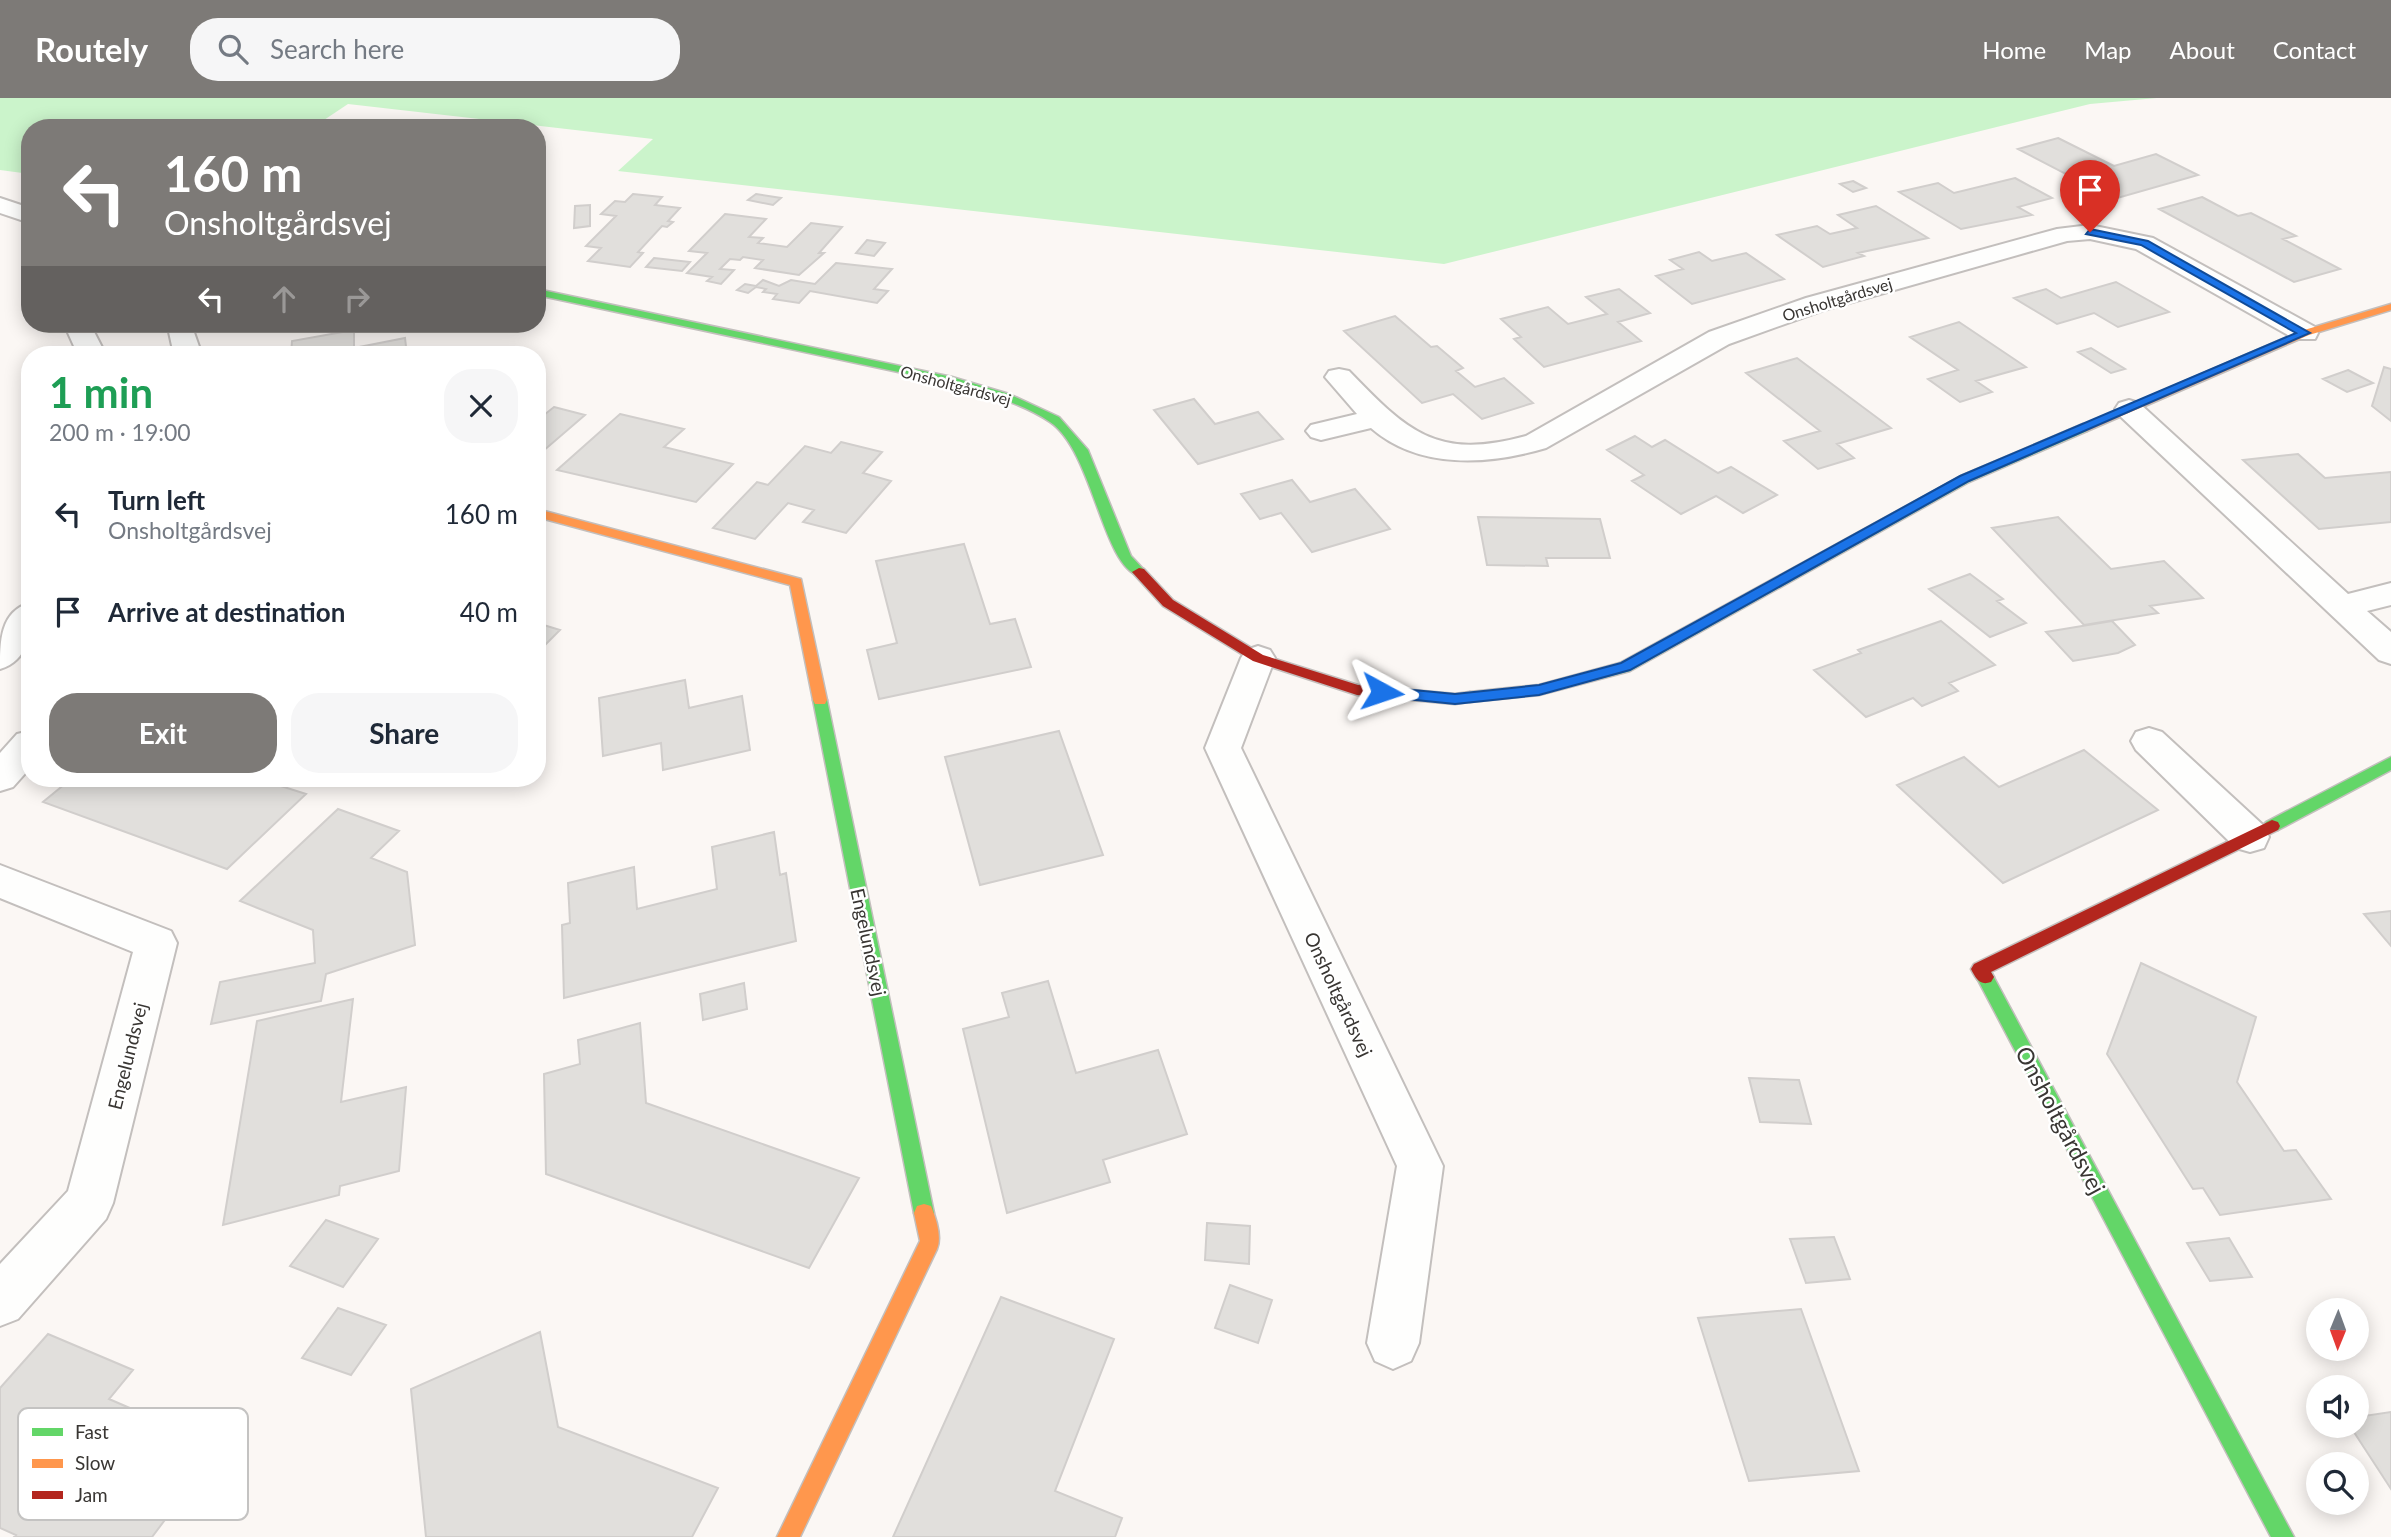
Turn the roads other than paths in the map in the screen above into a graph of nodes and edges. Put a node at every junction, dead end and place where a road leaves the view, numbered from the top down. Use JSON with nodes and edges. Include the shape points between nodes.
{"nodes":[{"id":1,"x":0,"y":205,"type":"edge"},
{"id":2,"x":21,"y":213,"type":"edge"},
{"id":3,"x":546,"y":294,"type":"edge"},
{"id":4,"x":2391,"y":307,"type":"edge"},
{"id":5,"x":2305,"y":333,"type":"junction"},
{"id":6,"x":1339,"y":377,"type":"dead end"},
{"id":7,"x":2129,"y":410,"type":"junction"},
{"id":8,"x":1379,"y":418,"type":"junction"},
{"id":9,"x":1321,"y":431,"type":"dead end"},
{"id":10,"x":546,"y":515,"type":"edge"},
{"id":11,"x":2391,"y":594,"type":"edge"},
{"id":12,"x":2343,"y":606,"type":"junction"},
{"id":13,"x":21,"y":627,"type":"edge"},
{"id":14,"x":2391,"y":652,"type":"edge"},
{"id":15,"x":0,"y":657,"type":"edge"},
{"id":16,"x":1258,"y":659,"type":"junction"},
{"id":17,"x":2149,"y":741,"type":"dead end"},
{"id":18,"x":21,"y":754,"type":"edge"},
{"id":19,"x":2391,"y":763,"type":"edge"},
{"id":20,"x":0,"y":777,"type":"edge"},
{"id":21,"x":2250,"y":837,"type":"junction"},
{"id":22,"x":0,"y":881,"type":"edge"},
{"id":23,"x":0,"y":1301,"type":"edge"},
{"id":24,"x":1393,"y":1343,"type":"dead end"},
{"id":25,"x":788,"y":1537,"type":"edge"},
{"id":26,"x":2283,"y":1537,"type":"edge"}],
"edges":[{"from":1,"to":2,"type":"street"},
{"from":3,"to":16,"type":"street","name":"Onsholtgårdsvej","via":[[951,380],[1005,396],[1055,420],[1082,450],[1125,558],[1168,603]]},
{"from":4,"to":5,"type":"street","name":"Onsholtgårdsvej"},
{"from":5,"to":7,"type":"street","name":"Onsholtgårdsvej"},
{"from":5,"to":8,"type":"street","name":"Onsholtgårdsvej","via":[[2144,243],[2090,232],[2066,234],[1815,304],[1719,338],[1536,442],[1511,451],[1469,452],[1418,443],[1392,431]]},
{"from":6,"to":8,"type":"street","name":"Onsholtgårdsvej"},
{"from":7,"to":12,"type":"street"},
{"from":7,"to":16,"type":"street","name":"Onsholtgårdsvej","via":[[1965,479],[1625,667],[1539,690],[1455,699],[1357,690]]},
{"from":8,"to":9,"type":"street"},
{"from":10,"to":25,"type":"street","name":"Engelundsvej","via":[[796,582],[930,1242]]},
{"from":11,"to":12,"type":"street"},
{"from":12,"to":14,"type":"street"},
{"from":13,"to":15,"type":"street"},
{"from":16,"to":24,"type":"street","name":"Onsholtgårdsvej","via":[[1223,748],[1420,1166]]},
{"from":17,"to":21,"type":"street"},
{"from":18,"to":20,"type":"street"},
{"from":19,"to":21,"type":"street","name":"Onsholtgårdsvej"},
{"from":21,"to":26,"type":"street","name":"Onsholtgårdsvej","via":[[1980,969]]},
{"from":22,"to":23,"type":"street","name":"Engelundsvej","via":[[156,943],[89,1203]]}]}
